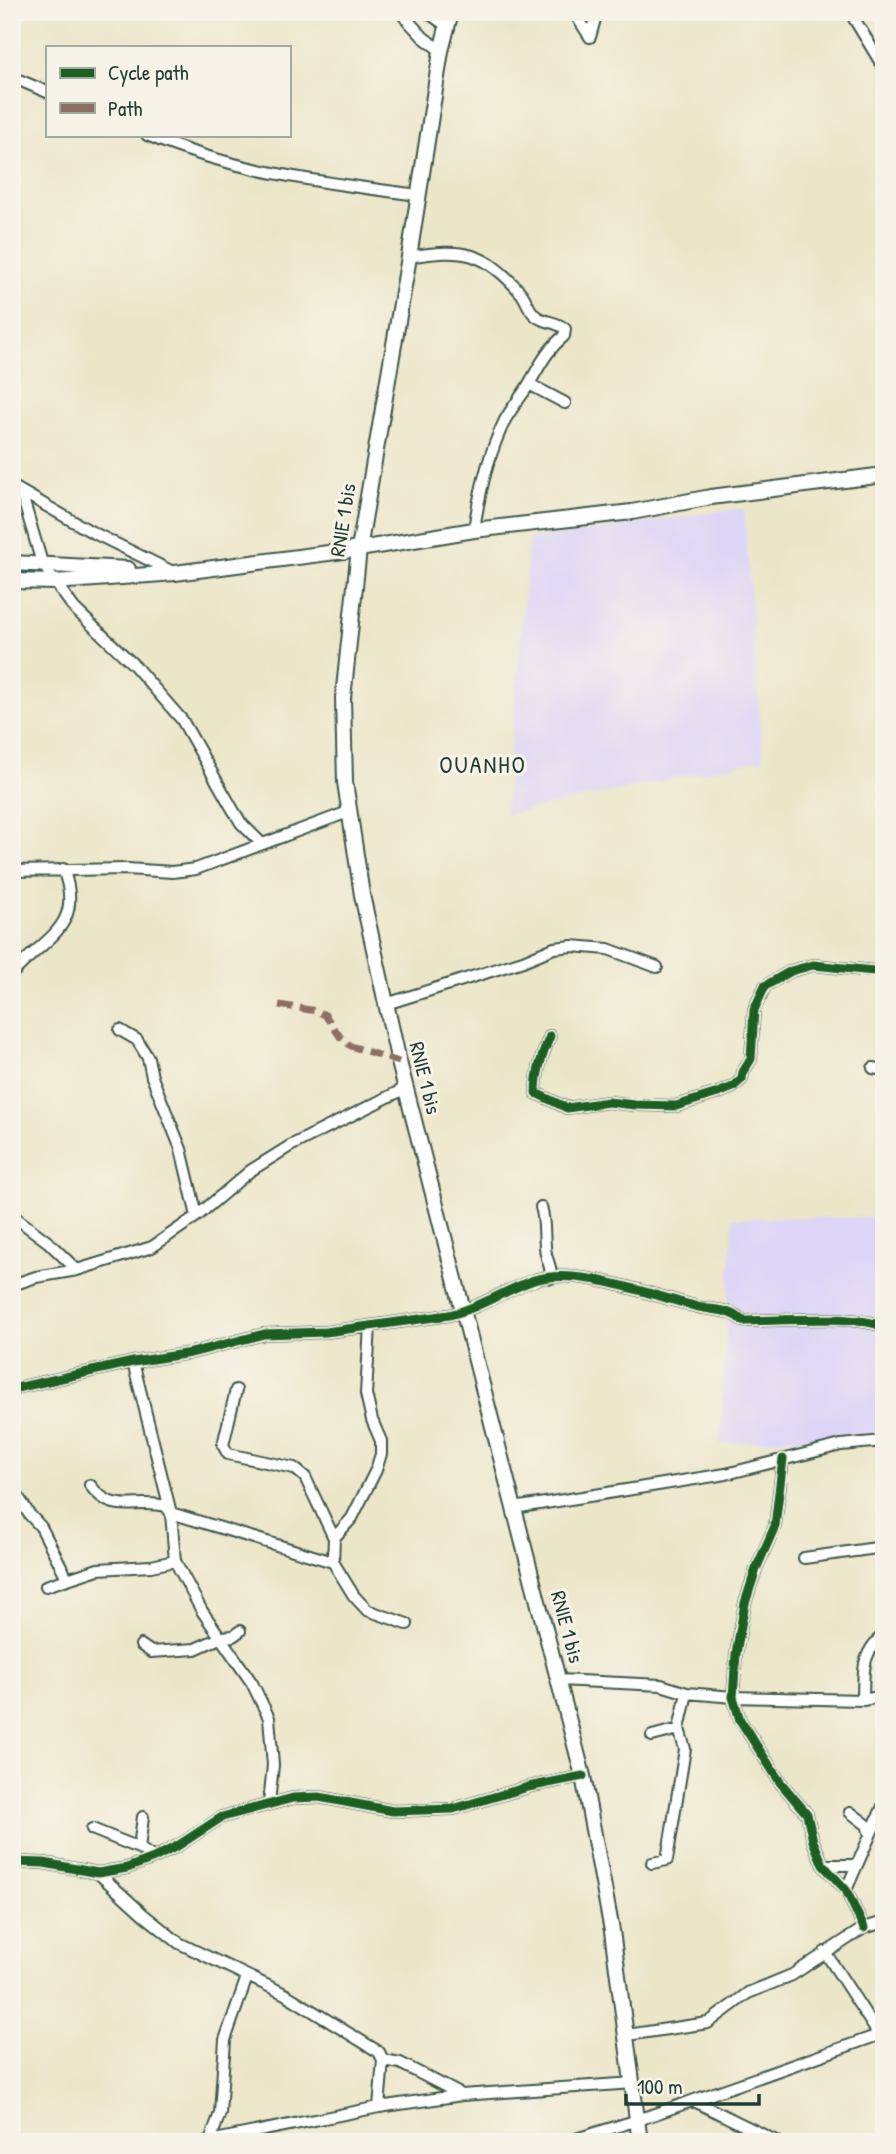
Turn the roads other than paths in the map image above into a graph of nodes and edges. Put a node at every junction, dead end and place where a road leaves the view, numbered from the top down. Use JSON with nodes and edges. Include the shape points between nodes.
{"nodes":[{"id":1,"x":400,"y":12,"type":"edge"},
{"id":2,"x":426,"y":12,"type":"edge"},
{"id":3,"x":574,"y":12,"type":"edge"},
{"id":4,"x":597,"y":12,"type":"edge"},
{"id":5,"x":850,"y":12,"type":"edge"},
{"id":6,"x":449,"y":19,"type":"edge"},
{"id":7,"x":441,"y":51,"type":"junction"},
{"id":8,"x":884,"y":68,"type":"edge"},
{"id":9,"x":12,"y":77,"type":"edge"},
{"id":10,"x":46,"y":92,"type":"edge"},
{"id":11,"x":150,"y":136,"type":"edge"},
{"id":12,"x":418,"y":195,"type":"junction"},
{"id":13,"x":409,"y":257,"type":"junction"},
{"id":14,"x":529,"y":384,"type":"junction"},
{"id":15,"x":565,"y":403,"type":"dead end"},
{"id":16,"x":884,"y":475,"type":"edge"},
{"id":17,"x":17,"y":489,"type":"edge"},
{"id":18,"x":474,"y":530,"type":"junction"},
{"id":19,"x":359,"y":549,"type":"junction"},
{"id":20,"x":12,"y":563,"type":"edge"},
{"id":21,"x":42,"y":564,"type":"junction"},
{"id":22,"x":175,"y":572,"type":"junction"},
{"id":23,"x":12,"y":581,"type":"edge"},
{"id":24,"x":55,"y":582,"type":"junction"},
{"id":25,"x":348,"y":812,"type":"junction"},
{"id":26,"x":261,"y":844,"type":"junction"},
{"id":27,"x":63,"y":869,"type":"junction"},
{"id":28,"x":12,"y":871,"type":"edge"},
{"id":29,"x":657,"y":967,"type":"dead end"},
{"id":30,"x":12,"y":974,"type":"edge"},
{"id":31,"x":884,"y":975,"type":"edge"},
{"id":32,"x":386,"y":1004,"type":"junction"},
{"id":33,"x":120,"y":1030,"type":"dead end"},
{"id":34,"x":551,"y":1036,"type":"dead end"},
{"id":35,"x":406,"y":1088,"type":"junction"},
{"id":36,"x":541,"y":1207,"type":"dead end"},
{"id":37,"x":12,"y":1215,"type":"edge"},
{"id":38,"x":197,"y":1216,"type":"junction"},
{"id":39,"x":77,"y":1270,"type":"junction"},
{"id":40,"x":551,"y":1278,"type":"junction"},
{"id":41,"x":12,"y":1285,"type":"edge"},
{"id":42,"x":463,"y":1312,"type":"junction"},
{"id":43,"x":370,"y":1326,"type":"junction"},
{"id":44,"x":884,"y":1326,"type":"edge"},
{"id":45,"x":133,"y":1362,"type":"junction"},
{"id":46,"x":12,"y":1389,"type":"edge"},
{"id":47,"x":236,"y":1390,"type":"dead end"},
{"id":48,"x":884,"y":1441,"type":"edge"},
{"id":49,"x":783,"y":1459,"type":"junction"},
{"id":50,"x":90,"y":1485,"type":"dead end"},
{"id":51,"x":12,"y":1487,"type":"edge"},
{"id":52,"x":514,"y":1508,"type":"junction"},
{"id":53,"x":171,"y":1513,"type":"junction"},
{"id":54,"x":334,"y":1538,"type":"junction"},
{"id":55,"x":884,"y":1547,"type":"edge"},
{"id":56,"x":804,"y":1558,"type":"dead end"},
{"id":57,"x":176,"y":1561,"type":"junction"},
{"id":58,"x":333,"y":1562,"type":"junction"},
{"id":59,"x":67,"y":1578,"type":"junction"},
{"id":60,"x":46,"y":1586,"type":"dead end"},
{"id":61,"x":407,"y":1624,"type":"dead end"},
{"id":62,"x":240,"y":1631,"type":"dead end"},
{"id":63,"x":884,"y":1634,"type":"edge"},
{"id":64,"x":222,"y":1637,"type":"junction"},
{"id":65,"x":141,"y":1645,"type":"dead end"},
{"id":66,"x":559,"y":1680,"type":"junction"},
{"id":67,"x":687,"y":1693,"type":"junction"},
{"id":68,"x":884,"y":1696,"type":"edge"},
{"id":69,"x":733,"y":1697,"type":"junction"},
{"id":70,"x":863,"y":1700,"type":"junction"},
{"id":71,"x":679,"y":1729,"type":"junction"},
{"id":72,"x":652,"y":1736,"type":"dead end"},
{"id":73,"x":583,"y":1776,"type":"junction"},
{"id":74,"x":269,"y":1803,"type":"junction"},
{"id":75,"x":884,"y":1804,"type":"edge"},
{"id":76,"x":850,"y":1812,"type":"dead end"},
{"id":77,"x":143,"y":1817,"type":"dead end"},
{"id":78,"x":92,"y":1829,"type":"dead end"},
{"id":79,"x":870,"y":1835,"type":"junction"},
{"id":80,"x":139,"y":1848,"type":"junction"},
{"id":81,"x":154,"y":1858,"type":"junction"},
{"id":82,"x":12,"y":1862,"type":"edge"},
{"id":83,"x":652,"y":1863,"type":"dead end"},
{"id":84,"x":823,"y":1865,"type":"junction"},
{"id":85,"x":857,"y":1865,"type":"junction"},
{"id":86,"x":99,"y":1874,"type":"junction"},
{"id":87,"x":845,"y":1890,"type":"junction"},
{"id":88,"x":884,"y":1922,"type":"edge"},
{"id":89,"x":864,"y":1928,"type":"junction"},
{"id":90,"x":825,"y":1952,"type":"junction"},
{"id":91,"x":247,"y":1977,"type":"junction"},
{"id":92,"x":882,"y":2034,"type":"edge"},
{"id":93,"x":627,"y":2035,"type":"junction"},
{"id":94,"x":383,"y":2060,"type":"junction"},
{"id":95,"x":634,"y":2083,"type":"junction"},
{"id":96,"x":462,"y":2095,"type":"junction"},
{"id":97,"x":694,"y":2101,"type":"junction"},
{"id":98,"x":379,"y":2107,"type":"junction"},
{"id":99,"x":638,"y":2120,"type":"junction"},
{"id":100,"x":208,"y":2141,"type":"edge"},
{"id":101,"x":771,"y":2141,"type":"edge"},
{"id":102,"x":566,"y":2142,"type":"edge"},
{"id":103,"x":640,"y":2142,"type":"edge"}],
"edges":[{"from":1,"to":7,"type":"street"},
{"from":2,"to":6,"type":"street"},
{"from":3,"to":4,"type":"street","via":[[590,37]]},
{"from":5,"to":8,"type":"street"},
{"from":6,"to":7,"type":"main road","name":"RNIE 1 bis"},
{"from":7,"to":12,"type":"main road","name":"RNIE 1 bis"},
{"from":9,"to":10,"type":"street"},
{"from":11,"to":12,"type":"street","via":[[239,167]]},
{"from":12,"to":13,"type":"main road","name":"RNIE 1 bis"},
{"from":13,"to":14,"type":"street","via":[[467,253],[522,293],[533,314],[564,326],[564,336],[538,365]]},
{"from":13,"to":19,"type":"main road","name":"RNIE 1 bis"},
{"from":14,"to":15,"type":"street"},
{"from":14,"to":18,"type":"street","via":[[497,437]]},
{"from":16,"to":18,"type":"main road"},
{"from":17,"to":21,"type":"street"},
{"from":17,"to":22,"type":"street"},
{"from":18,"to":19,"type":"main road"},
{"from":19,"to":22,"type":"main road"},
{"from":19,"to":25,"type":"main road","name":"RNIE 1 bis","via":[[344,698]]},
{"from":20,"to":21,"type":"main road"},
{"from":21,"to":22,"type":"main road"},
{"from":21,"to":24,"type":"street"},
{"from":22,"to":24,"type":"main road"},
{"from":23,"to":24,"type":"main road"},
{"from":24,"to":26,"type":"street","via":[[74,608],[134,665],[182,720],[241,823]]},
{"from":25,"to":26,"type":"street"},
{"from":25,"to":32,"type":"main road","name":"RNIE 1 bis"},
{"from":26,"to":27,"type":"street","via":[[195,869],[172,872]]},
{"from":27,"to":28,"type":"street"},
{"from":27,"to":30,"type":"street","via":[[70,888],[64,922]]},
{"from":29,"to":32,"type":"street","via":[[608,949],[563,947]]},
{"from":31,"to":34,"type":"street","via":[[813,965],[765,986],[754,1010],[751,1059],[741,1079],[733,1087],[676,1106],[608,1102],[567,1108],[548,1100],[536,1093],[537,1073]]},
{"from":32,"to":35,"type":"main road","name":"RNIE 1 bis"},
{"from":33,"to":38,"type":"street","via":[[136,1040],[148,1058],[181,1149]]},
{"from":35,"to":38,"type":"street","via":[[280,1152]]},
{"from":35,"to":42,"type":"main road","name":"RNIE 1 bis"},
{"from":36,"to":40,"type":"street"},
{"from":37,"to":39,"type":"street"},
{"from":38,"to":39,"type":"street","via":[[152,1247]]},
{"from":39,"to":41,"type":"street"},
{"from":40,"to":42,"type":"street","via":[[534,1280]]},
{"from":40,"to":44,"type":"street","via":[[601,1282],[734,1312],[743,1321],[846,1321]]},
{"from":42,"to":43,"type":"street"},
{"from":42,"to":52,"type":"main road","name":"RNIE 1 bis"},
{"from":43,"to":45,"type":"street","via":[[264,1334]]},
{"from":43,"to":54,"type":"street","via":[[366,1394],[381,1441],[380,1461],[352,1518]]},
{"from":45,"to":46,"type":"street"},
{"from":45,"to":53,"type":"street"},
{"from":47,"to":54,"type":"street","via":[[224,1451],[294,1468],[305,1477]]},
{"from":48,"to":49,"type":"street","via":[[841,1445]]},
{"from":49,"to":52,"type":"street","via":[[726,1474]]},
{"from":49,"to":69,"type":"street","via":[[775,1526],[745,1603]]},
{"from":50,"to":53,"type":"street","via":[[109,1502],[161,1504]]},
{"from":51,"to":59,"type":"street","via":[[41,1527]]},
{"from":52,"to":66,"type":"main road","name":"RNIE 1 bis"},
{"from":53,"to":57,"type":"street"},
{"from":53,"to":58,"type":"street"},
{"from":54,"to":58,"type":"street"},
{"from":55,"to":56,"type":"street"},
{"from":57,"to":59,"type":"street","via":[[98,1569]]},
{"from":57,"to":64,"type":"street","via":[[191,1593]]},
{"from":58,"to":61,"type":"street","via":[[367,1610]]},
{"from":59,"to":60,"type":"street"},
{"from":62,"to":64,"type":"street"},
{"from":63,"to":70,"type":"street","via":[[870,1647],[863,1667]]},
{"from":64,"to":65,"type":"street","via":[[195,1648],[151,1652]]},
{"from":64,"to":74,"type":"street","via":[[269,1718],[273,1765]]},
{"from":66,"to":67,"type":"street","via":[[661,1685]]},
{"from":66,"to":73,"type":"main road","name":"RNIE 1 bis"},
{"from":67,"to":69,"type":"street"},
{"from":67,"to":71,"type":"street"},
{"from":68,"to":70,"type":"street"},
{"from":69,"to":70,"type":"street"},
{"from":69,"to":84,"type":"street","via":[[740,1720],[807,1814]]},
{"from":71,"to":72,"type":"street"},
{"from":71,"to":83,"type":"street","via":[[684,1749],[674,1829],[667,1860]]},
{"from":73,"to":74,"type":"street","via":[[453,1808],[393,1811],[319,1797]]},
{"from":73,"to":93,"type":"main road","name":"RNIE 1 bis"},
{"from":74,"to":81,"type":"street","via":[[222,1817]]},
{"from":75,"to":79,"type":"street"},
{"from":76,"to":79,"type":"street","via":[[867,1825]]},
{"from":77,"to":80,"type":"street"},
{"from":78,"to":80,"type":"street"},
{"from":79,"to":85,"type":"street"},
{"from":80,"to":81,"type":"street"},
{"from":81,"to":86,"type":"street"},
{"from":82,"to":86,"type":"street"},
{"from":84,"to":85,"type":"street"},
{"from":84,"to":87,"type":"street"},
{"from":85,"to":87,"type":"street"},
{"from":86,"to":91,"type":"street","via":[[179,1942]]},
{"from":87,"to":89,"type":"street"},
{"from":88,"to":89,"type":"street"},
{"from":89,"to":90,"type":"street"},
{"from":90,"to":92,"type":"street"},
{"from":90,"to":93,"type":"street","via":[[792,1975],[748,1993],[708,2023]]},
{"from":91,"to":94,"type":"street","via":[[317,2013],[379,2052]]},
{"from":91,"to":100,"type":"street","via":[[225,2040],[220,2113]]},
{"from":92,"to":97,"type":"street"},
{"from":93,"to":95,"type":"main road","name":"RNIE 1 bis"},
{"from":94,"to":96,"type":"street","via":[[400,2063]]},
{"from":94,"to":98,"type":"street"},
{"from":95,"to":96,"type":"street"},
{"from":95,"to":99,"type":"main road","name":"RNIE 1 bis"},
{"from":96,"to":98,"type":"street"},
{"from":97,"to":99,"type":"street"},
{"from":97,"to":101,"type":"street"},
{"from":98,"to":100,"type":"street"},
{"from":99,"to":102,"type":"street"},
{"from":99,"to":103,"type":"main road","name":"RNIE 1 bis"}]}
